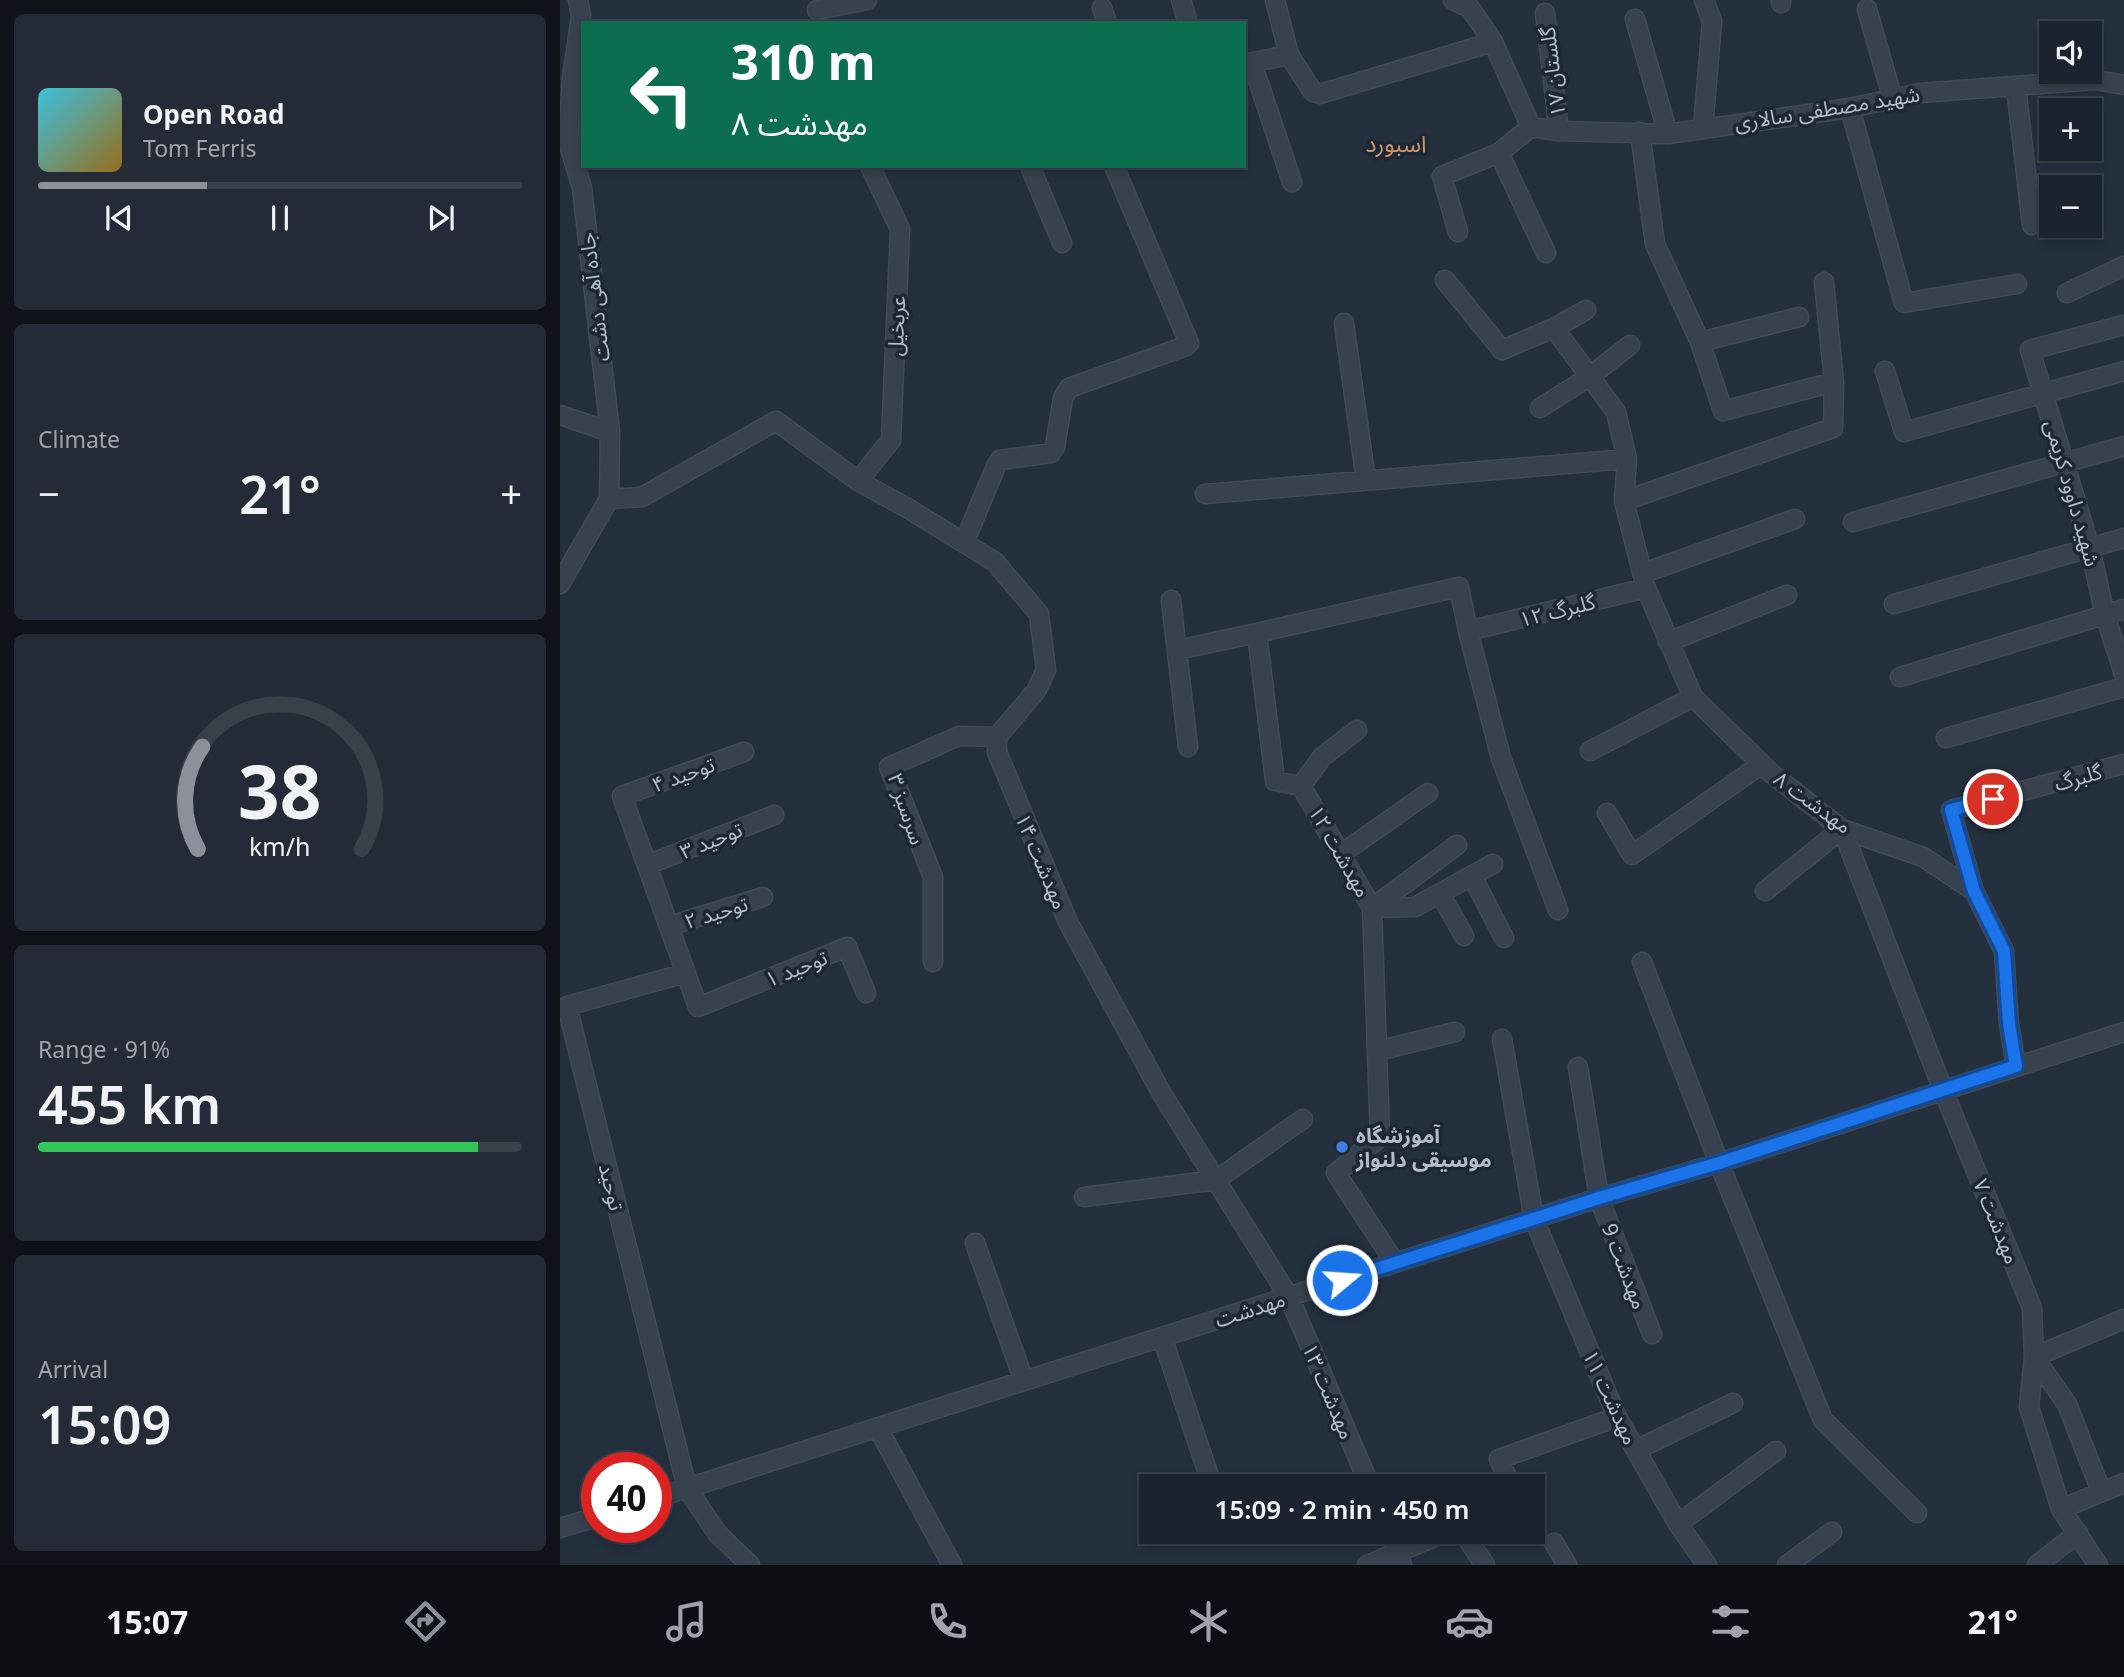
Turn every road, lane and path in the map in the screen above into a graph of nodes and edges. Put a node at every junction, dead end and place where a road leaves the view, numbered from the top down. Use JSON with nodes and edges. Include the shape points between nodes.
{"nodes":[{"id":1,"x":578,"y":0,"type":"edge"},
{"id":2,"x":867,"y":0,"type":"edge"},
{"id":3,"x":1181,"y":0,"type":"edge"},
{"id":4,"x":1275,"y":0,"type":"edge"},
{"id":5,"x":1453,"y":0,"type":"edge"},
{"id":6,"x":1704,"y":0,"type":"edge"},
{"id":7,"x":1470,"y":4,"type":"edge"},
{"id":8,"x":1867,"y":9,"type":"dead end"},
{"id":9,"x":814,"y":11,"type":"edge"},
{"id":10,"x":1545,"y":13,"type":"dead end"},
{"id":11,"x":1635,"y":19,"type":"dead end"},
{"id":12,"x":1187,"y":21,"type":"edge"},
{"id":13,"x":1493,"y":42,"type":"junction"},
{"id":14,"x":1289,"y":55,"type":"junction"},
{"id":15,"x":1248,"y":64,"type":"edge"},
{"id":16,"x":2124,"y":85,"type":"edge"},
{"id":17,"x":2016,"y":87,"type":"junction"},
{"id":18,"x":1893,"y":100,"type":"junction"},
{"id":19,"x":1850,"y":108,"type":"junction"},
{"id":20,"x":1531,"y":127,"type":"junction"},
{"id":21,"x":1703,"y":128,"type":"junction"},
{"id":22,"x":1559,"y":131,"type":"junction"},
{"id":23,"x":1640,"y":132,"type":"junction"},
{"id":24,"x":1668,"y":134,"type":"junction"},
{"id":25,"x":1499,"y":153,"type":"junction"},
{"id":26,"x":871,"y":168,"type":"edge"},
{"id":27,"x":1031,"y":168,"type":"edge"},
{"id":28,"x":1115,"y":168,"type":"edge"},
{"id":29,"x":1292,"y":182,"type":"dead end"},
{"id":30,"x":2032,"y":225,"type":"dead end"},
{"id":31,"x":1458,"y":232,"type":"dead end"},
{"id":32,"x":1062,"y":243,"type":"dead end"},
{"id":33,"x":1546,"y":253,"type":"dead end"},
{"id":34,"x":2124,"y":265,"type":"edge"},
{"id":35,"x":1445,"y":280,"type":"dead end"},
{"id":36,"x":1824,"y":282,"type":"dead end"},
{"id":37,"x":2017,"y":284,"type":"dead end"},
{"id":38,"x":2067,"y":293,"type":"dead end"},
{"id":39,"x":1586,"y":310,"type":"dead end"},
{"id":40,"x":1799,"y":317,"type":"dead end"},
{"id":41,"x":1344,"y":323,"type":"dead end"},
{"id":42,"x":2124,"y":325,"type":"edge"},
{"id":43,"x":1554,"y":328,"type":"junction"},
{"id":44,"x":1700,"y":342,"type":"junction"},
{"id":45,"x":1630,"y":345,"type":"dead end"},
{"id":46,"x":1885,"y":371,"type":"dead end"},
{"id":47,"x":2124,"y":371,"type":"edge"},
{"id":48,"x":1589,"y":377,"type":"junction"},
{"id":49,"x":1834,"y":382,"type":"junction"},
{"id":50,"x":2044,"y":393,"type":"junction"},
{"id":51,"x":1540,"y":408,"type":"dead end"},
{"id":52,"x":560,"y":415,"type":"edge"},
{"id":53,"x":610,"y":432,"type":"junction"},
{"id":54,"x":2124,"y":446,"type":"edge"},
{"id":55,"x":1627,"y":459,"type":"junction"},
{"id":56,"x":2065,"y":462,"type":"junction"},
{"id":57,"x":858,"y":481,"type":"junction"},
{"id":58,"x":1366,"y":481,"type":"junction"},
{"id":59,"x":1205,"y":494,"type":"dead end"},
{"id":60,"x":609,"y":499,"type":"junction"},
{"id":61,"x":1624,"y":502,"type":"junction"},
{"id":62,"x":1795,"y":519,"type":"dead end"},
{"id":63,"x":1853,"y":522,"type":"dead end"},
{"id":64,"x":2124,"y":538,"type":"edge"},
{"id":65,"x":964,"y":543,"type":"junction"},
{"id":66,"x":2090,"y":548,"type":"junction"},
{"id":67,"x":1645,"y":580,"type":"junction"},
{"id":68,"x":560,"y":584,"type":"edge"},
{"id":69,"x":1787,"y":595,"type":"dead end"},
{"id":70,"x":1171,"y":600,"type":"dead end"},
{"id":71,"x":1895,"y":604,"type":"dead end"},
{"id":72,"x":2124,"y":609,"type":"edge"},
{"id":73,"x":2105,"y":615,"type":"junction"},
{"id":74,"x":1468,"y":631,"type":"junction"},
{"id":75,"x":1258,"y":633,"type":"junction"},
{"id":76,"x":1668,"y":642,"type":"junction"},
{"id":77,"x":1177,"y":650,"type":"junction"},
{"id":78,"x":2124,"y":674,"type":"edge"},
{"id":79,"x":1900,"y":677,"type":"dead end"},
{"id":80,"x":2124,"y":687,"type":"edge"},
{"id":81,"x":1693,"y":697,"type":"junction"},
{"id":82,"x":1357,"y":730,"type":"dead end"},
{"id":83,"x":997,"y":737,"type":"junction"},
{"id":84,"x":1946,"y":738,"type":"dead end"},
{"id":85,"x":1188,"y":747,"type":"dead end"},
{"id":86,"x":1590,"y":751,"type":"dead end"},
{"id":87,"x":744,"y":752,"type":"dead end"},
{"id":88,"x":1762,"y":764,"type":"junction"},
{"id":89,"x":2124,"y":764,"type":"edge"},
{"id":90,"x":1301,"y":786,"type":"junction"},
{"id":91,"x":1428,"y":793,"type":"dead end"},
{"id":92,"x":1606,"y":813,"type":"dead end"},
{"id":93,"x":774,"y":815,"type":"dead end"},
{"id":94,"x":1842,"y":829,"type":"junction"},
{"id":95,"x":1457,"y":845,"type":"dead end"},
{"id":96,"x":1341,"y":854,"type":"junction"},
{"id":97,"x":1493,"y":864,"type":"dead end"},
{"id":98,"x":647,"y":865,"type":"junction"},
{"id":99,"x":1472,"y":876,"type":"junction"},
{"id":100,"x":1765,"y":891,"type":"dead end"},
{"id":101,"x":1974,"y":891,"type":"junction"},
{"id":102,"x":1440,"y":893,"type":"junction"},
{"id":103,"x":763,"y":897,"type":"dead end"},
{"id":104,"x":1372,"y":908,"type":"junction"},
{"id":105,"x":1558,"y":910,"type":"dead end"},
{"id":106,"x":669,"y":926,"type":"junction"},
{"id":107,"x":1464,"y":936,"type":"dead end"},
{"id":108,"x":1504,"y":938,"type":"dead end"},
{"id":109,"x":933,"y":962,"type":"dead end"},
{"id":110,"x":1642,"y":962,"type":"dead end"},
{"id":111,"x":686,"y":973,"type":"junction"},
{"id":112,"x":866,"y":993,"type":"dead end"},
{"id":113,"x":1455,"y":1032,"type":"dead end"},
{"id":114,"x":2124,"y":1032,"type":"edge"},
{"id":115,"x":1502,"y":1039,"type":"dead end"},
{"id":116,"x":1377,"y":1051,"type":"junction"},
{"id":117,"x":2016,"y":1066,"type":"junction"},
{"id":118,"x":1578,"y":1067,"type":"dead end"},
{"id":119,"x":1943,"y":1090,"type":"junction"},
{"id":120,"x":1303,"y":1119,"type":"dead end"},
{"id":121,"x":1719,"y":1163,"type":"junction"},
{"id":122,"x":1216,"y":1180,"type":"junction"},
{"id":123,"x":1084,"y":1197,"type":"dead end"},
{"id":124,"x":1599,"y":1198,"type":"junction"},
{"id":125,"x":1534,"y":1219,"type":"junction"},
{"id":126,"x":975,"y":1243,"type":"dead end"},
{"id":127,"x":1395,"y":1263,"type":"junction"},
{"id":128,"x":1289,"y":1297,"type":"junction"},
{"id":129,"x":2124,"y":1319,"type":"edge"},
{"id":130,"x":1652,"y":1334,"type":"dead end"},
{"id":131,"x":1162,"y":1337,"type":"junction"},
{"id":132,"x":2034,"y":1357,"type":"junction"},
{"id":133,"x":1024,"y":1381,"type":"junction"},
{"id":134,"x":1733,"y":1403,"type":"dead end"},
{"id":135,"x":1617,"y":1418,"type":"junction"},
{"id":136,"x":878,"y":1427,"type":"junction"},
{"id":137,"x":1636,"y":1450,"type":"junction"},
{"id":138,"x":1776,"y":1451,"type":"dead end"},
{"id":139,"x":1208,"y":1473,"type":"dead end"},
{"id":140,"x":1365,"y":1474,"type":"edge"},
{"id":141,"x":1506,"y":1474,"type":"edge"},
{"id":142,"x":2124,"y":1483,"type":"edge"},
{"id":143,"x":687,"y":1488,"type":"junction"},
{"id":144,"x":2102,"y":1491,"type":"junction"},
{"id":145,"x":672,"y":1493,"type":"edge"},
{"id":146,"x":2061,"y":1509,"type":"junction"},
{"id":147,"x":1917,"y":1513,"type":"dead end"},
{"id":148,"x":581,"y":1522,"type":"edge"},
{"id":149,"x":1678,"y":1524,"type":"junction"},
{"id":150,"x":560,"y":1528,"type":"edge"},
{"id":151,"x":1832,"y":1532,"type":"dead end"},
{"id":152,"x":2078,"y":1533,"type":"junction"},
{"id":153,"x":1554,"y":1543,"type":"dead end"},
{"id":154,"x":1425,"y":1544,"type":"edge"},
{"id":155,"x":1471,"y":1544,"type":"edge"},
{"id":156,"x":1400,"y":1558,"type":"edge"},
{"id":157,"x":750,"y":1565,"type":"edge"},
{"id":158,"x":952,"y":1565,"type":"edge"},
{"id":159,"x":1367,"y":1565,"type":"edge"},
{"id":160,"x":1485,"y":1565,"type":"edge"},
{"id":161,"x":1567,"y":1565,"type":"edge"},
{"id":162,"x":1707,"y":1565,"type":"edge"},
{"id":163,"x":1787,"y":1565,"type":"edge"},
{"id":164,"x":2037,"y":1565,"type":"edge"},
{"id":165,"x":2098,"y":1565,"type":"edge"}],
"edges":[{"from":1,"to":53,"type":"street","name":"جاده آهی دشت","via":[[581,17],[568,141],[582,188]]},
{"from":2,"to":9,"type":"street"},
{"from":3,"to":12,"type":"street"},
{"from":4,"to":14,"type":"street"},
{"from":5,"to":7,"type":"street"},
{"from":6,"to":21,"type":"street","via":[[1712,21]]},
{"from":7,"to":13,"type":"street"},
{"from":8,"to":18,"type":"street"},
{"from":10,"to":22,"type":"street","name":"گلستان ۱۷"},
{"from":11,"to":24,"type":"street"},
{"from":13,"to":14,"type":"street","via":[[1316,94]]},
{"from":13,"to":20,"type":"street"},
{"from":14,"to":15,"type":"street"},
{"from":15,"to":29,"type":"street"},
{"from":16,"to":17,"type":"street","name":"شهید مصطفی سالاری","via":[[2095,80]]},
{"from":17,"to":18,"type":"street","name":"شهید مصطفی سالاری","via":[[1920,93]]},
{"from":17,"to":30,"type":"street"},
{"from":18,"to":19,"type":"street","name":"شهید مصطفی سالاری"},
{"from":19,"to":21,"type":"street","name":"شهید مصطفی سالاری"},
{"from":19,"to":37,"type":"street","via":[[1904,303]]},
{"from":20,"to":22,"type":"street","name":"شهید مصطفی سالاری"},
{"from":20,"to":25,"type":"street"},
{"from":21,"to":24,"type":"street","name":"شهید مصطفی سالاری"},
{"from":22,"to":23,"type":"street","name":"شهید مصطفی سالاری"},
{"from":23,"to":24,"type":"street","name":"شهید مصطفی سالاری"},
{"from":23,"to":44,"type":"street","via":[[1655,244]]},
{"from":25,"to":31,"type":"street","via":[[1442,176]]},
{"from":25,"to":33,"type":"street"},
{"from":26,"to":57,"type":"street","name":"عربخیل","via":[[900,229],[891,440]]},
{"from":27,"to":32,"type":"street"},
{"from":28,"to":65,"type":"street","via":[[1189,343],[1069,388],[1051,453],[1000,460]]},
{"from":34,"to":38,"type":"street"},
{"from":35,"to":43,"type":"street","via":[[1502,350]]},
{"from":36,"to":49,"type":"street"},
{"from":39,"to":43,"type":"street"},
{"from":40,"to":44,"type":"street"},
{"from":41,"to":58,"type":"street"},
{"from":42,"to":50,"type":"street","name":"شهید داوود کریمی","via":[[2030,350]]},
{"from":43,"to":48,"type":"street","name":"مهدشت ۸"},
{"from":44,"to":49,"type":"street","via":[[1723,411]]},
{"from":45,"to":48,"type":"street"},
{"from":46,"to":50,"type":"street","via":[[1904,432]]},
{"from":47,"to":50,"type":"street"},
{"from":48,"to":51,"type":"street"},
{"from":48,"to":55,"type":"street","name":"مهدشت ۸","via":[[1616,412]]},
{"from":49,"to":61,"type":"street","via":[[1833,428]]},
{"from":50,"to":56,"type":"street","name":"شهید داوود کریمی"},
{"from":52,"to":53,"type":"street"},
{"from":53,"to":60,"type":"street","name":"جاده آهی دشت"},
{"from":54,"to":56,"type":"street"},
{"from":55,"to":58,"type":"street"},
{"from":55,"to":61,"type":"street","name":"مهدشت ۸"},
{"from":56,"to":63,"type":"street"},
{"from":56,"to":66,"type":"street","name":"شهید داوود کریمی"},
{"from":57,"to":60,"type":"street","via":[[776,421],[642,497]]},
{"from":57,"to":65,"type":"street"},
{"from":58,"to":59,"type":"street"},
{"from":60,"to":68,"type":"street","name":"جاده آهی دشت"},
{"from":61,"to":67,"type":"street","name":"مهدشت ۸"},
{"from":62,"to":67,"type":"street","name":"گلبرگ ١٢"},
{"from":64,"to":66,"type":"street"},
{"from":65,"to":83,"type":"street","via":[[995,562],[1038,614],[1046,670],[1037,691]]},
{"from":66,"to":71,"type":"street"},
{"from":66,"to":73,"type":"street","name":"شهید داوود کریمی"},
{"from":67,"to":74,"type":"street","name":"گلبرگ ١٢"},
{"from":67,"to":76,"type":"street","name":"مهدشت ۸"},
{"from":69,"to":76,"type":"street"},
{"from":70,"to":77,"type":"street"},
{"from":72,"to":73,"type":"street"},
{"from":73,"to":78,"type":"street","name":"شهید داوود کریمی"},
{"from":73,"to":79,"type":"street"},
{"from":74,"to":75,"type":"street","via":[[1459,587]]},
{"from":74,"to":105,"type":"street","via":[[1501,758]]},
{"from":75,"to":77,"type":"street"},
{"from":75,"to":90,"type":"street","name":"مهدشت ۱۲","via":[[1275,781]]},
{"from":76,"to":81,"type":"street","name":"مهدشت ۸"},
{"from":77,"to":85,"type":"street"},
{"from":80,"to":84,"type":"street"},
{"from":81,"to":86,"type":"street"},
{"from":81,"to":88,"type":"street","name":"مهدشت ۸"},
{"from":82,"to":90,"type":"street","via":[[1322,757]]},
{"from":83,"to":109,"type":"street","name":"سرسبز ۳","via":[[959,736],[889,767],[933,877]]},
{"from":83,"to":122,"type":"street","name":"مهدشت ۱۴","via":[[997,752],[1068,922],[1162,1094]]},
{"from":87,"to":98,"type":"street","name":"توحید ۴","via":[[622,796]]},
{"from":88,"to":92,"type":"street","via":[[1632,855]]},
{"from":88,"to":94,"type":"street","name":"مهدشت ۸"},
{"from":89,"to":101,"type":"street","name":"گلبرگ","via":[[1951,810]]},
{"from":90,"to":96,"type":"street","name":"مهدشت ۱۲"},
{"from":91,"to":96,"type":"street"},
{"from":93,"to":98,"type":"street","name":"توحید ۳"},
{"from":94,"to":100,"type":"street"},
{"from":94,"to":101,"type":"street","name":"مهدشت ۸","via":[[1923,857]]},
{"from":94,"to":119,"type":"street","name":"مهدشت ۷"},
{"from":95,"to":104,"type":"street"},
{"from":96,"to":104,"type":"street","name":"مهدشت ۱۲"},
{"from":97,"to":99,"type":"street"},
{"from":98,"to":106,"type":"street"},
{"from":99,"to":102,"type":"street"},
{"from":99,"to":108,"type":"street"},
{"from":101,"to":117,"type":"street","name":"مهدشت ۸","via":[[2004,951]]},
{"from":102,"to":104,"type":"street","via":[[1415,907]]},
{"from":102,"to":107,"type":"street"},
{"from":103,"to":106,"type":"street","name":"توحید ۲"},
{"from":104,"to":116,"type":"street","name":"مهدشت ۱۲"},
{"from":106,"to":111,"type":"street"},
{"from":110,"to":121,"type":"street"},
{"from":111,"to":112,"type":"street","name":"توحید ۱","via":[[698,1007],[847,947]]},
{"from":111,"to":143,"type":"street","name":"توحید","via":[[567,1006]]},
{"from":113,"to":116,"type":"street"},
{"from":114,"to":117,"type":"street","name":"مهدشت"},
{"from":115,"to":125,"type":"street","name":"مهدشت ۱۱"},
{"from":116,"to":127,"type":"street","name":"مهدشت ۱۲","via":[[1380,1137],[1336,1173]]},
{"from":117,"to":119,"type":"street","name":"مهدشت"},
{"from":118,"to":124,"type":"street","name":"مهدشت 9"},
{"from":119,"to":121,"type":"street","name":"مهدشت"},
{"from":119,"to":132,"type":"street","name":"مهدشت ۷","via":[[2032,1308]]},
{"from":120,"to":122,"type":"street"},
{"from":121,"to":124,"type":"street","name":"مهدشت"},
{"from":121,"to":147,"type":"street","via":[[1823,1420]]},
{"from":122,"to":123,"type":"street"},
{"from":122,"to":128,"type":"street","name":"مهدشت ۱۴"},
{"from":124,"to":125,"type":"street","name":"مهدشت"},
{"from":124,"to":130,"type":"street","name":"مهدشت 9"},
{"from":125,"to":127,"type":"street","name":"مهدشت"},
{"from":125,"to":135,"type":"street","name":"مهدشت ۱۱"},
{"from":126,"to":133,"type":"street"},
{"from":127,"to":128,"type":"street","name":"مهدشت"},
{"from":128,"to":131,"type":"street","name":"مهدشت"},
{"from":128,"to":140,"type":"street","name":"مهدشت ۱۳"},
{"from":129,"to":132,"type":"street"},
{"from":131,"to":133,"type":"street","name":"مهدشت"},
{"from":131,"to":139,"type":"street"},
{"from":132,"to":144,"type":"street","via":[[2067,1404]]},
{"from":132,"to":146,"type":"street","name":"مهدشت ۷","via":[[2029,1407]]},
{"from":133,"to":136,"type":"street","name":"مهدشت"},
{"from":134,"to":137,"type":"street"},
{"from":135,"to":137,"type":"street","name":"مهدشت ۱۱"},
{"from":135,"to":141,"type":"street","via":[[1500,1459]]},
{"from":136,"to":143,"type":"street","name":"مهدشت"},
{"from":136,"to":158,"type":"street"},
{"from":137,"to":149,"type":"street","name":"مهدشت ۱۱"},
{"from":138,"to":149,"type":"street"},
{"from":142,"to":144,"type":"street"},
{"from":143,"to":145,"type":"street","name":"مهدشت"},
{"from":143,"to":157,"type":"street","via":[[716,1533]]},
{"from":144,"to":146,"type":"street"},
{"from":146,"to":152,"type":"street","name":"مهدشت ۷"},
{"from":148,"to":150,"type":"street"},
{"from":149,"to":162,"type":"street","name":"مهدشت ۱۱"},
{"from":151,"to":163,"type":"street"},
{"from":152,"to":164,"type":"street"},
{"from":152,"to":165,"type":"street","name":"مهدشت ۷"},
{"from":153,"to":161,"type":"street"},
{"from":154,"to":156,"type":"street"},
{"from":155,"to":160,"type":"street"},
{"from":156,"to":159,"type":"street"}]}
